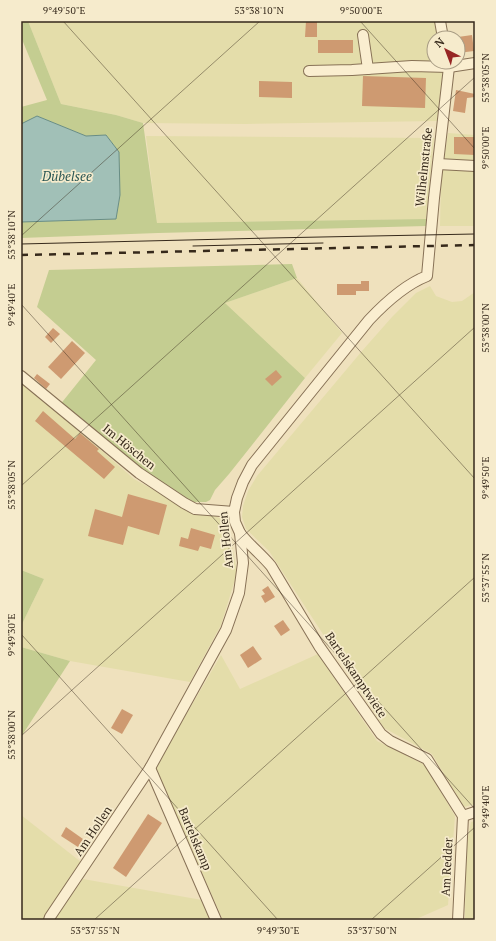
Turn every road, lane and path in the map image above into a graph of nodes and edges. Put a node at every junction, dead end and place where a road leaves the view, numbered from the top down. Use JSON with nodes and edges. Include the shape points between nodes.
{"nodes":[{"id":1,"x":363,"y":35,"type":"dead end"},
{"id":2,"x":426,"y":65,"type":"edge"},
{"id":3,"x":368,"y":69,"type":"junction"},
{"id":4,"x":447,"y":70,"type":"edge"},
{"id":5,"x":309,"y":71,"type":"dead end"},
{"id":6,"x":438,"y":164,"type":"junction"},
{"id":7,"x":475,"y":166,"type":"edge"},
{"id":8,"x":427,"y":276,"type":"joint"},
{"id":9,"x":21,"y":376,"type":"edge"},
{"id":10,"x":234,"y":512,"type":"junction"},
{"id":11,"x":240,"y":533,"type":"junction"},
{"id":12,"x":150,"y":768,"type":"junction"},
{"id":13,"x":475,"y":812,"type":"edge"},
{"id":14,"x":463,"y":816,"type":"junction"},
{"id":15,"x":49,"y":920,"type":"edge"},
{"id":16,"x":216,"y":920,"type":"edge"},
{"id":17,"x":458,"y":920,"type":"edge"}],
"edges":[{"from":1,"to":3,"type":"street"},
{"from":2,"to":3,"type":"street"},
{"from":3,"to":5,"type":"street"},
{"from":4,"to":6,"type":"street","name":"Wilhelmstraße"},
{"from":6,"to":7,"type":"street"},
{"from":6,"to":8,"type":"street","name":"Wilhelmstraße"},
{"from":8,"to":10,"type":"street","name":"Am Hollen","via":[[417,280],[384,304],[369,320],[252,465],[243,482]]},
{"from":9,"to":10,"type":"street","name":"Im Höschen","via":[[139,473],[184,504],[195,509]]},
{"from":10,"to":11,"type":"street","name":"Am Hollen"},
{"from":11,"to":12,"type":"street","name":"Am Hollen","via":[[243,563],[239,593],[226,630]]},
{"from":11,"to":14,"type":"street","name":"Bartelskamptwiete","via":[[271,566],[319,646],[380,734],[426,759]]},
{"from":12,"to":15,"type":"street","name":"Am Hollen"},
{"from":12,"to":16,"type":"street","name":"Bartelskamp"},
{"from":13,"to":14,"type":"street"},
{"from":14,"to":17,"type":"street","name":"Am Redder"}]}
